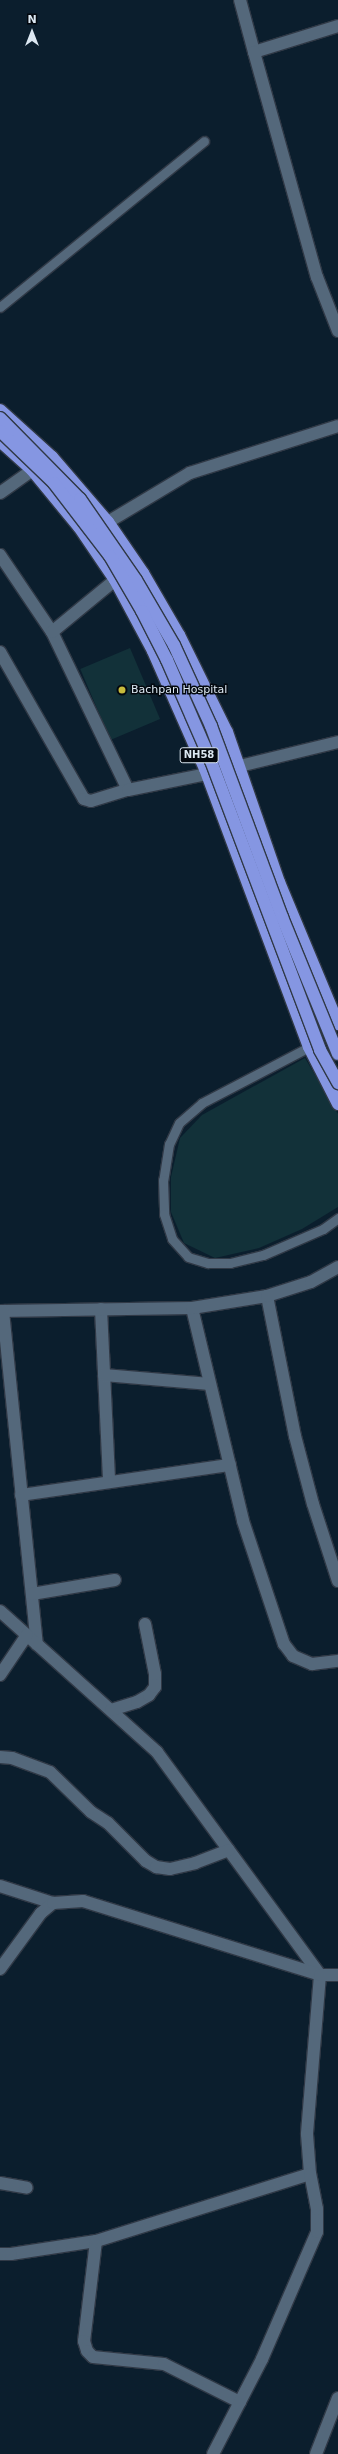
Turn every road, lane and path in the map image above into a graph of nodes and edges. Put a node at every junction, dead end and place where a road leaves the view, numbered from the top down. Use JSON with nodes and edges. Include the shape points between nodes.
{"nodes":[{"id":1,"x":240,"y":0,"type":"edge"},
{"id":2,"x":338,"y":26,"type":"edge"},
{"id":3,"x":254,"y":52,"type":"junction"},
{"id":4,"x":204,"y":141,"type":"dead end"},
{"id":5,"x":0,"y":307,"type":"edge"},
{"id":6,"x":338,"y":332,"type":"edge"},
{"id":7,"x":0,"y":410,"type":"edge"},
{"id":8,"x":0,"y":418,"type":"edge"},
{"id":9,"x":338,"y":426,"type":"edge"},
{"id":10,"x":0,"y":431,"type":"edge"},
{"id":11,"x":0,"y":441,"type":"edge"},
{"id":12,"x":52,"y":457,"type":"junction"},
{"id":13,"x":32,"y":470,"type":"junction"},
{"id":14,"x":0,"y":493,"type":"edge"},
{"id":15,"x":108,"y":522,"type":"junction"},
{"id":16,"x":0,"y":555,"type":"edge"},
{"id":17,"x":115,"y":580,"type":"junction"},
{"id":18,"x":52,"y":632,"type":"junction"},
{"id":19,"x":0,"y":652,"type":"edge"},
{"id":20,"x":338,"y":742,"type":"edge"},
{"id":21,"x":239,"y":766,"type":"junction"},
{"id":22,"x":207,"y":774,"type":"junction"},
{"id":23,"x":128,"y":790,"type":"junction"},
{"id":24,"x":338,"y":1024,"type":"edge"},
{"id":25,"x":309,"y":1047,"type":"junction"},
{"id":26,"x":338,"y":1054,"type":"edge"},
{"id":27,"x":338,"y":1084,"type":"edge"},
{"id":28,"x":338,"y":1104,"type":"edge"},
{"id":29,"x":338,"y":1218,"type":"edge"},
{"id":30,"x":338,"y":1267,"type":"edge"},
{"id":31,"x":267,"y":1296,"type":"junction"},
{"id":32,"x":192,"y":1308,"type":"junction"},
{"id":33,"x":101,"y":1309,"type":"junction"},
{"id":34,"x":1,"y":1311,"type":"edge"},
{"id":35,"x":104,"y":1375,"type":"junction"},
{"id":36,"x":210,"y":1384,"type":"junction"},
{"id":37,"x":230,"y":1465,"type":"junction"},
{"id":38,"x":109,"y":1480,"type":"junction"},
{"id":39,"x":21,"y":1495,"type":"junction"},
{"id":40,"x":114,"y":1580,"type":"dead end"},
{"id":41,"x":338,"y":1581,"type":"edge"},
{"id":42,"x":32,"y":1594,"type":"junction"},
{"id":43,"x":0,"y":1611,"type":"edge"},
{"id":44,"x":145,"y":1624,"type":"dead end"},
{"id":45,"x":27,"y":1636,"type":"junction"},
{"id":46,"x":37,"y":1644,"type":"junction"},
{"id":47,"x":338,"y":1661,"type":"edge"},
{"id":48,"x":0,"y":1675,"type":"edge"},
{"id":49,"x":111,"y":1710,"type":"junction"},
{"id":50,"x":0,"y":1757,"type":"edge"},
{"id":51,"x":229,"y":1850,"type":"junction"},
{"id":52,"x":0,"y":1886,"type":"edge"},
{"id":53,"x":53,"y":1903,"type":"junction"},
{"id":54,"x":0,"y":1969,"type":"edge"},
{"id":55,"x":338,"y":1974,"type":"edge"},
{"id":56,"x":320,"y":1975,"type":"junction"},
{"id":57,"x":310,"y":2174,"type":"junction"},
{"id":58,"x":0,"y":2183,"type":"edge"},
{"id":59,"x":27,"y":2188,"type":"dead end"},
{"id":60,"x":96,"y":2242,"type":"junction"},
{"id":61,"x":0,"y":2254,"type":"edge"},
{"id":62,"x":338,"y":2398,"type":"edge"},
{"id":63,"x":240,"y":2402,"type":"junction"},
{"id":64,"x":213,"y":2454,"type":"edge"},
{"id":65,"x":316,"y":2454,"type":"edge"}],
"edges":[{"from":1,"to":3,"type":"street"},
{"from":2,"to":3,"type":"street"},
{"from":3,"to":6,"type":"street","via":[[317,277]]},
{"from":4,"to":5,"type":"lane"},
{"from":7,"to":12,"type":"highway","number":"NH58"},
{"from":8,"to":26,"type":"highway","bridge":true,"via":[[80,499],[136,580],[174,645],[211,726],[282,917]]},
{"from":9,"to":15,"type":"street","via":[[190,473]]},
{"from":10,"to":27,"type":"highway","bridge":true,"via":[[54,483],[110,556],[142,611],[211,761],[320,1050]]},
{"from":11,"to":13,"type":"highway","number":"NH58"},
{"from":12,"to":13,"type":"street"},
{"from":12,"to":15,"type":"highway","number":"NH58"},
{"from":13,"to":14,"type":"street"},
{"from":13,"to":17,"type":"highway","number":"NH58","via":[[79,527]]},
{"from":15,"to":21,"type":"highway","number":"NH58","via":[[143,573],[179,635],[217,710]]},
{"from":16,"to":18,"type":"street"},
{"from":17,"to":18,"type":"street"},
{"from":17,"to":22,"type":"highway","number":"NH58","via":[[153,651]]},
{"from":18,"to":23,"type":"street"},
{"from":19,"to":23,"type":"street","via":[[84,799],[91,801]]},
{"from":20,"to":21,"type":"street"},
{"from":21,"to":22,"type":"street"},
{"from":21,"to":24,"type":"highway","number":"NH58","via":[[278,882]]},
{"from":22,"to":23,"type":"street"},
{"from":22,"to":25,"type":"highway","number":"NH58"},
{"from":25,"to":28,"type":"highway","number":"NH58"},
{"from":25,"to":29,"type":"lane","via":[[202,1103],[179,1123],[169,1144],[163,1180],[164,1214],[172,1239],[188,1257],[208,1263],[230,1263],[263,1255],[323,1229]]},
{"from":30,"to":31,"type":"street","via":[[311,1282]]},
{"from":31,"to":32,"type":"street"},
{"from":31,"to":41,"type":"street","via":[[295,1436],[313,1504]]},
{"from":32,"to":33,"type":"street"},
{"from":32,"to":36,"type":"street"},
{"from":33,"to":34,"type":"street"},
{"from":33,"to":35,"type":"street"},
{"from":34,"to":39,"type":"street"},
{"from":35,"to":36,"type":"street"},
{"from":35,"to":38,"type":"street"},
{"from":36,"to":37,"type":"street"},
{"from":37,"to":38,"type":"street"},
{"from":37,"to":47,"type":"street","via":[[243,1520],[284,1644],[293,1656],[312,1664]]},
{"from":38,"to":39,"type":"street"},
{"from":39,"to":42,"type":"street"},
{"from":40,"to":42,"type":"street"},
{"from":42,"to":46,"type":"street"},
{"from":43,"to":45,"type":"street"},
{"from":44,"to":49,"type":"street","via":[[155,1674],[155,1687],[150,1696]]},
{"from":45,"to":46,"type":"street"},
{"from":45,"to":48,"type":"street"},
{"from":46,"to":49,"type":"street"},
{"from":49,"to":51,"type":"street","via":[[158,1752]]},
{"from":50,"to":51,"type":"street","via":[[12,1758],[50,1772],[91,1812],[108,1823],[146,1861],[156,1867],[170,1868],[195,1863]]},
{"from":51,"to":56,"type":"street"},
{"from":52,"to":53,"type":"street"},
{"from":53,"to":54,"type":"street","via":[[41,1913]]},
{"from":53,"to":56,"type":"street","via":[[83,1901]]},
{"from":55,"to":56,"type":"street"},
{"from":56,"to":57,"type":"street","via":[[307,2134]]},
{"from":57,"to":60,"type":"street"},
{"from":57,"to":63,"type":"street","via":[[317,2209],[317,2232],[262,2359]]},
{"from":58,"to":59,"type":"street"},
{"from":60,"to":61,"type":"street"},
{"from":60,"to":63,"type":"street","via":[[84,2341],[87,2351],[93,2357],[164,2364]]},
{"from":62,"to":65,"type":"street"},
{"from":63,"to":64,"type":"street"}]}
